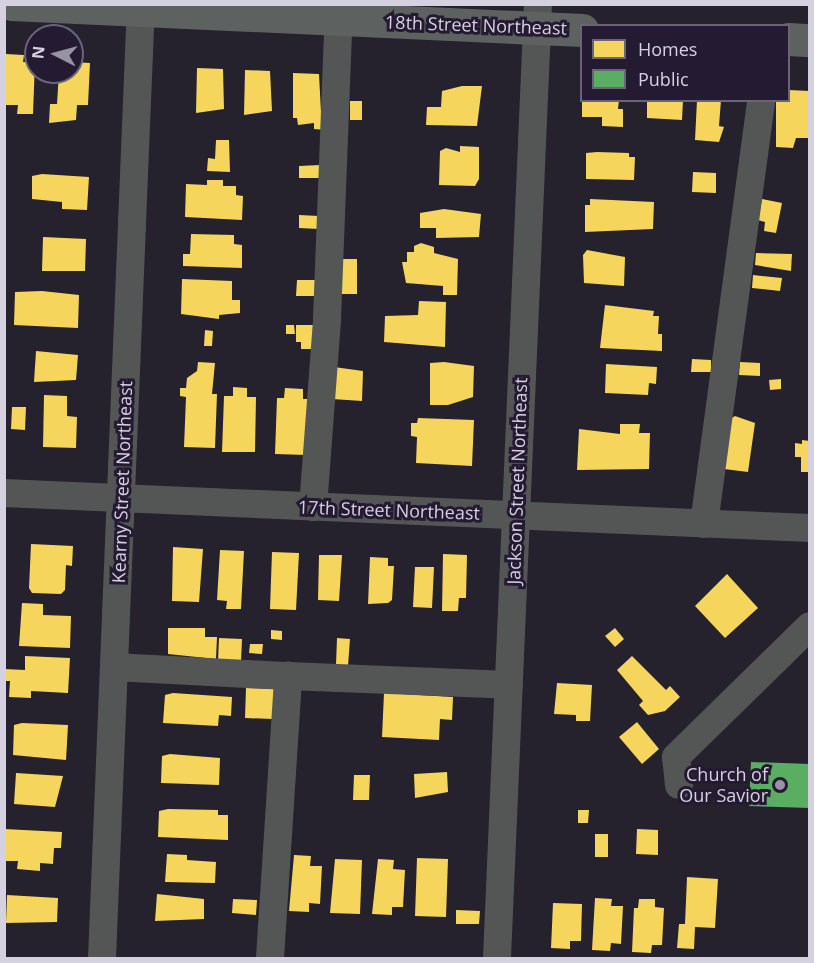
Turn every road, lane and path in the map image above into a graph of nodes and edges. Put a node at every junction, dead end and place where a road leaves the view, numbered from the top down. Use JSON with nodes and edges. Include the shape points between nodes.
{"nodes":[{"id":1,"x":11,"y":4,"type":"edge"},
{"id":2,"x":141,"y":7,"type":"edge"},
{"id":3,"x":338,"y":12,"type":"edge"},
{"id":4,"x":537,"y":16,"type":"edge"},
{"id":5,"x":580,"y":29,"type":"edge"},
{"id":6,"x":790,"y":39,"type":"edge"},
{"id":7,"x":810,"y":40,"type":"edge"},
{"id":8,"x":761,"y":102,"type":"edge"},
{"id":9,"x":4,"y":494,"type":"edge"},
{"id":10,"x":121,"y":499,"type":"junction"},
{"id":11,"x":313,"y":507,"type":"junction"},
{"id":12,"x":516,"y":515,"type":"junction"},
{"id":13,"x":704,"y":524,"type":"junction"},
{"id":14,"x":810,"y":528,"type":"edge"},
{"id":15,"x":810,"y":626,"type":"edge"},
{"id":16,"x":114,"y":667,"type":"junction"},
{"id":17,"x":288,"y":676,"type":"junction"},
{"id":18,"x":508,"y":685,"type":"junction"},
{"id":19,"x":679,"y":785,"type":"dead end"},
{"id":20,"x":102,"y":958,"type":"edge"},
{"id":21,"x":270,"y":958,"type":"edge"},
{"id":22,"x":497,"y":958,"type":"edge"}],
"edges":[{"from":1,"to":2,"type":"main road","name":"18th Street Northeast"},
{"from":2,"to":3,"type":"main road","name":"18th Street Northeast"},
{"from":2,"to":10,"type":"street","name":"Kearny Street Northeast"},
{"from":3,"to":4,"type":"main road","name":"18th Street Northeast"},
{"from":3,"to":11,"type":"street","via":[[327,319]]},
{"from":4,"to":5,"type":"main road","name":"18th Street Northeast"},
{"from":4,"to":12,"type":"street","name":"Jackson Street Northeast"},
{"from":6,"to":7,"type":"main road"},
{"from":8,"to":13,"type":"street"},
{"from":9,"to":10,"type":"street","name":"17th Street Northeast"},
{"from":10,"to":11,"type":"street","name":"17th Street Northeast"},
{"from":10,"to":16,"type":"street","name":"Kearny Street Northeast"},
{"from":11,"to":12,"type":"street","name":"17th Street Northeast"},
{"from":12,"to":13,"type":"street","name":"17th Street Northeast"},
{"from":12,"to":18,"type":"street","name":"Jackson Street Northeast"},
{"from":13,"to":14,"type":"street","name":"17th Street Northeast"},
{"from":15,"to":19,"type":"street","via":[[676,757]]},
{"from":16,"to":17,"type":"street"},
{"from":16,"to":20,"type":"street","name":"Kearny Street Northeast"},
{"from":17,"to":18,"type":"street"},
{"from":17,"to":21,"type":"street"},
{"from":18,"to":22,"type":"street","name":"Jackson Street Northeast"}]}
